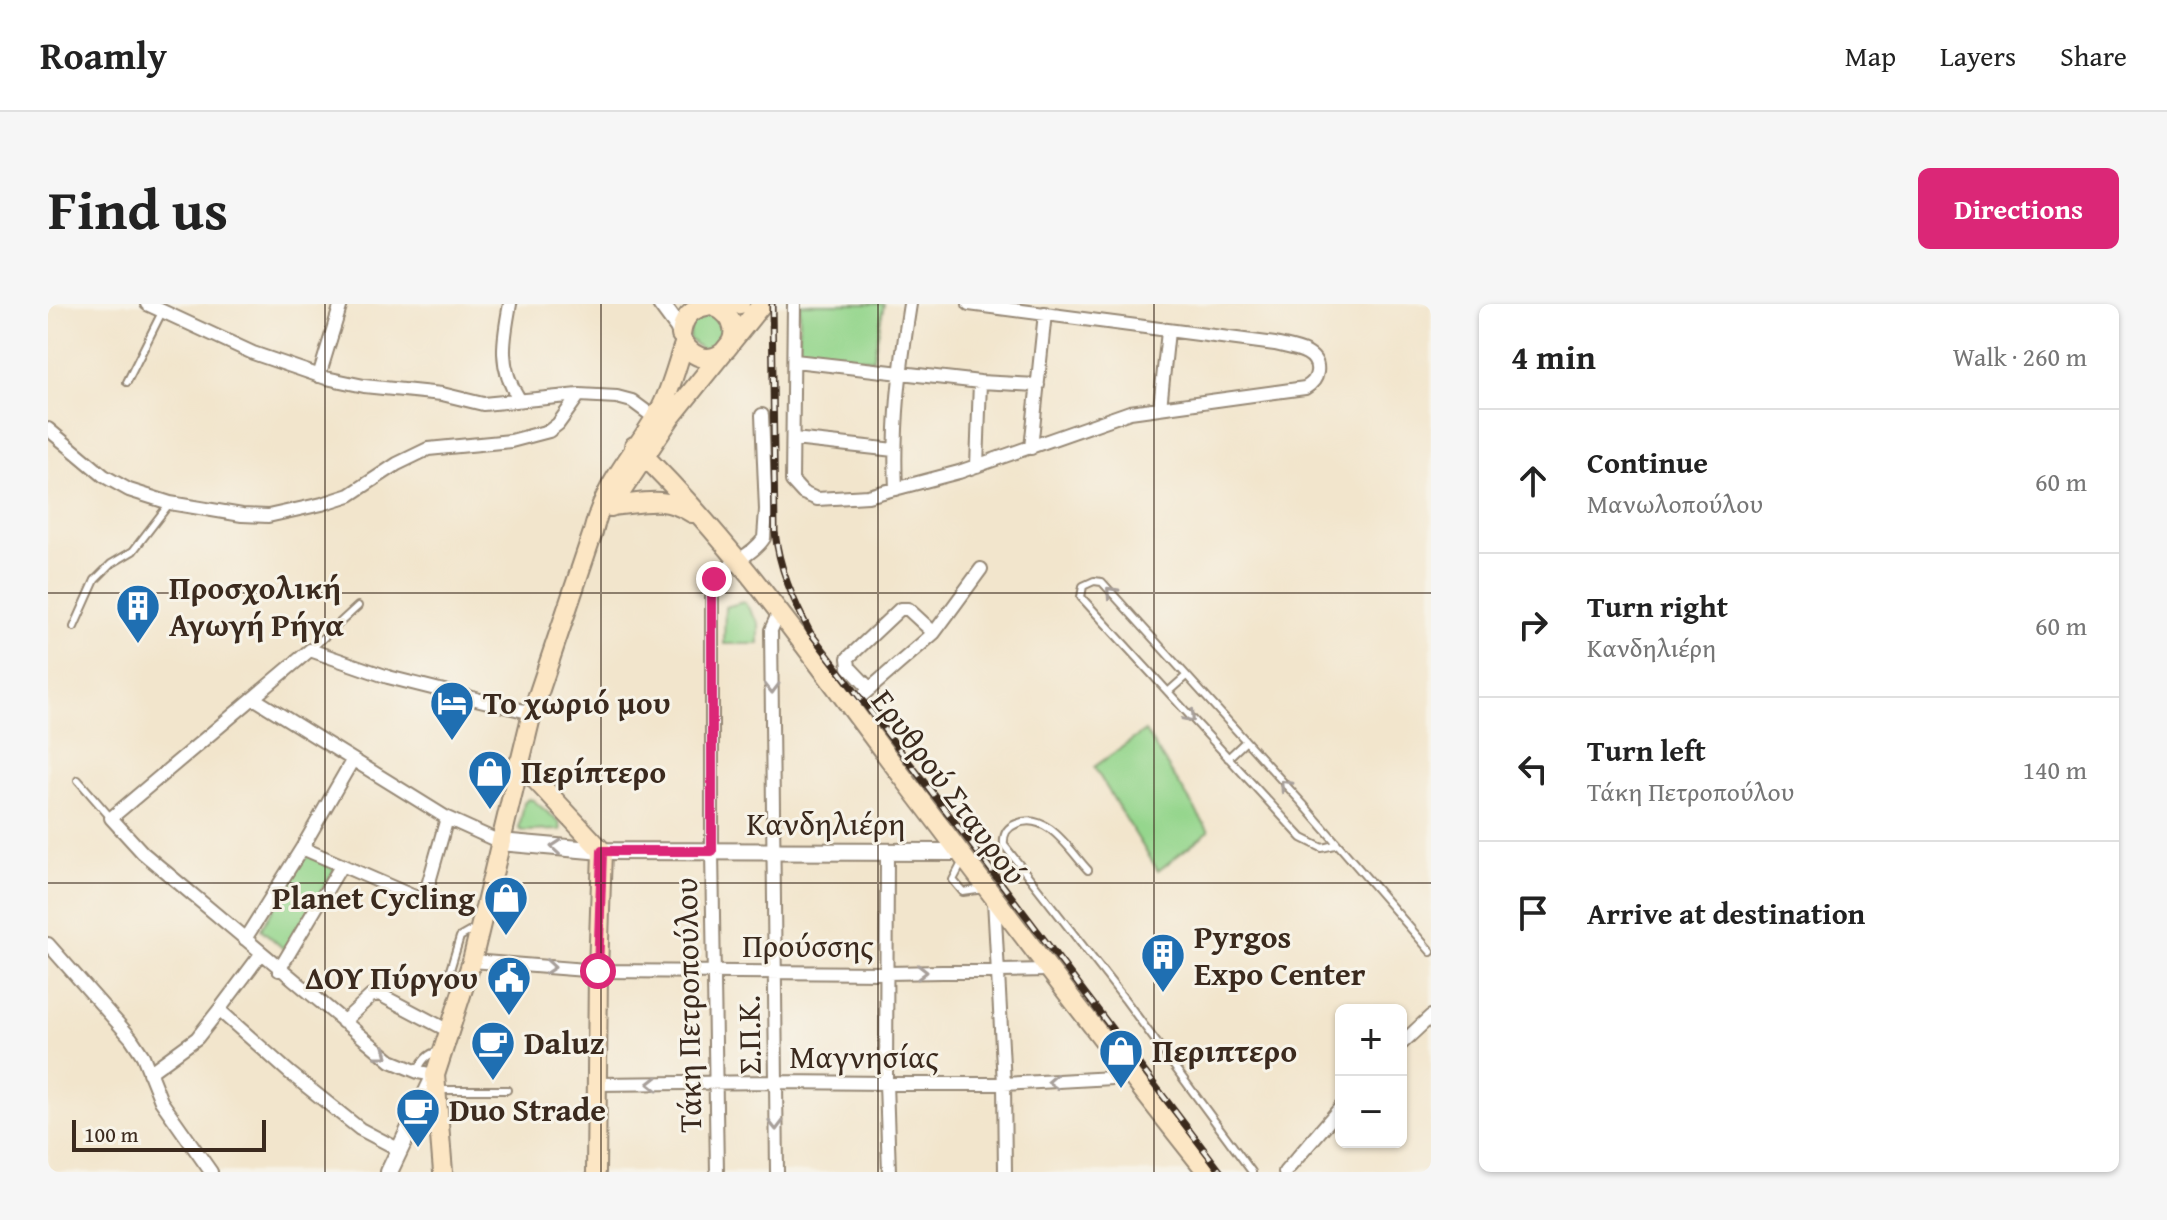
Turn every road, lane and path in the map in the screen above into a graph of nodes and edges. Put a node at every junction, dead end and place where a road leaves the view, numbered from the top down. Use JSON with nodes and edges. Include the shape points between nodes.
{"nodes":[{"id":1,"x":147,"y":304,"type":"edge"},
{"id":2,"x":341,"y":304,"type":"edge"},
{"id":3,"x":510,"y":304,"type":"edge"},
{"id":4,"x":661,"y":304,"type":"edge"},
{"id":5,"x":688,"y":304,"type":"edge"},
{"id":6,"x":740,"y":304,"type":"edge"},
{"id":7,"x":762,"y":304,"type":"edge"},
{"id":8,"x":794,"y":304,"type":"edge"},
{"id":9,"x":910,"y":304,"type":"edge"},
{"id":10,"x":969,"y":304,"type":"edge"},
{"id":11,"x":711,"y":306,"type":"edge"},
{"id":12,"x":162,"y":312,"type":"junction"},
{"id":13,"x":1045,"y":313,"type":"junction"},
{"id":14,"x":1168,"y":331,"type":"junction"},
{"id":15,"x":683,"y":339,"type":"junction"},
{"id":16,"x":728,"y":348,"type":"junction"},
{"id":17,"x":795,"y":361,"type":"junction"},
{"id":18,"x":899,"y":373,"type":"junction"},
{"id":19,"x":319,"y":376,"type":"junction"},
{"id":20,"x":127,"y":382,"type":"dead end"},
{"id":21,"x":980,"y":382,"type":"junction"},
{"id":22,"x":1038,"y":385,"type":"junction"},
{"id":23,"x":579,"y":395,"type":"junction"},
{"id":24,"x":519,"y":399,"type":"junction"},
{"id":25,"x":1160,"y":408,"type":"junction"},
{"id":26,"x":762,"y":415,"type":"dead end"},
{"id":27,"x":655,"y":418,"type":"junction"},
{"id":28,"x":48,"y":429,"type":"edge"},
{"id":29,"x":794,"y":439,"type":"junction"},
{"id":30,"x":1031,"y":448,"type":"junction"},
{"id":31,"x":894,"y":450,"type":"junction"},
{"id":32,"x":639,"y":451,"type":"junction"},
{"id":33,"x":977,"y":466,"type":"junction"},
{"id":34,"x":896,"y":489,"type":"junction"},
{"id":35,"x":170,"y":503,"type":"junction"},
{"id":36,"x":612,"y":506,"type":"junction"},
{"id":37,"x":704,"y":521,"type":"junction"},
{"id":38,"x":593,"y":532,"type":"junction"},
{"id":39,"x":739,"y":562,"type":"junction"},
{"id":40,"x":981,"y":569,"type":"dead end"},
{"id":41,"x":358,"y":606,"type":"dead end"},
{"id":42,"x":779,"y":612,"type":"junction"},
{"id":43,"x":74,"y":627,"type":"dead end"},
{"id":44,"x":934,"y":633,"type":"junction"},
{"id":45,"x":310,"y":650,"type":"junction"},
{"id":46,"x":1186,"y":676,"type":"junction"},
{"id":47,"x":870,"y":689,"type":"junction"},
{"id":48,"x":1168,"y":692,"type":"junction"},
{"id":49,"x":255,"y":699,"type":"junction"},
{"id":50,"x":850,"y":706,"type":"junction"},
{"id":51,"x":532,"y":713,"type":"junction"},
{"id":52,"x":1246,"y":741,"type":"junction"},
{"id":53,"x":1228,"y":758,"type":"junction"},
{"id":54,"x":352,"y":761,"type":"junction"},
{"id":55,"x":519,"y":762,"type":"junction"},
{"id":56,"x":78,"y":780,"type":"dead end"},
{"id":57,"x":111,"y":818,"type":"junction"},
{"id":58,"x":447,"y":818,"type":"junction"},
{"id":59,"x":500,"y":842,"type":"junction"},
{"id":60,"x":1335,"y":845,"type":"junction"},
{"id":61,"x":302,"y":848,"type":"junction"},
{"id":62,"x":602,"y":851,"type":"junction"},
{"id":63,"x":712,"y":851,"type":"junction"},
{"id":64,"x":774,"y":851,"type":"junction"},
{"id":65,"x":887,"y":853,"type":"junction"},
{"id":66,"x":962,"y":855,"type":"junction"},
{"id":67,"x":341,"y":866,"type":"junction"},
{"id":68,"x":1088,"y":870,"type":"dead end"},
{"id":69,"x":991,"y":893,"type":"junction"},
{"id":70,"x":481,"y":925,"type":"junction"},
{"id":71,"x":245,"y":939,"type":"junction"},
{"id":72,"x":48,"y":944,"type":"edge"},
{"id":73,"x":1431,"y":952,"type":"edge"},
{"id":74,"x":261,"y":954,"type":"junction"},
{"id":75,"x":472,"y":961,"type":"junction"},
{"id":76,"x":279,"y":970,"type":"junction"},
{"id":77,"x":1048,"y":970,"type":"junction"},
{"id":78,"x":598,"y":971,"type":"junction"},
{"id":79,"x":775,"y":971,"type":"junction"},
{"id":80,"x":714,"y":972,"type":"junction"},
{"id":81,"x":999,"y":972,"type":"junction"},
{"id":82,"x":887,"y":973,"type":"junction"},
{"id":83,"x":463,"y":989,"type":"junction"},
{"id":84,"x":219,"y":1010,"type":"junction"},
{"id":85,"x":1431,"y":1016,"type":"edge"},
{"id":86,"x":343,"y":1022,"type":"junction"},
{"id":87,"x":449,"y":1031,"type":"junction"},
{"id":88,"x":1407,"y":1038,"type":"edge"},
{"id":89,"x":149,"y":1073,"type":"junction"},
{"id":90,"x":1131,"y":1077,"type":"junction"},
{"id":91,"x":430,"y":1079,"type":"junction"},
{"id":92,"x":776,"y":1082,"type":"junction"},
{"id":93,"x":715,"y":1083,"type":"junction"},
{"id":94,"x":886,"y":1083,"type":"junction"},
{"id":95,"x":597,"y":1084,"type":"junction"},
{"id":96,"x":1004,"y":1084,"type":"junction"},
{"id":97,"x":507,"y":1090,"type":"dead end"},
{"id":98,"x":1335,"y":1114,"type":"edge"},
{"id":99,"x":410,"y":1131,"type":"junction"},
{"id":100,"x":440,"y":1131,"type":"junction"},
{"id":101,"x":400,"y":1150,"type":"junction"},
{"id":102,"x":211,"y":1172,"type":"edge"},
{"id":103,"x":389,"y":1172,"type":"edge"},
{"id":104,"x":443,"y":1172,"type":"edge"},
{"id":105,"x":596,"y":1172,"type":"edge"},
{"id":106,"x":717,"y":1172,"type":"edge"},
{"id":107,"x":777,"y":1172,"type":"edge"},
{"id":108,"x":889,"y":1172,"type":"edge"},
{"id":109,"x":1005,"y":1172,"type":"edge"},
{"id":110,"x":1207,"y":1172,"type":"edge"},
{"id":111,"x":1252,"y":1172,"type":"edge"},
{"id":112,"x":1285,"y":1172,"type":"edge"}],
"edges":[{"from":1,"to":12,"type":"street"},
{"from":2,"to":19,"type":"street"},
{"from":3,"to":24,"type":"street","via":[[505,370]]},
{"from":4,"to":15,"type":"street"},
{"from":5,"to":11,"type":"street"},
{"from":6,"to":11,"type":"main road"},
{"from":7,"to":16,"type":"main road"},
{"from":8,"to":17,"type":"street"},
{"from":9,"to":18,"type":"street"},
{"from":10,"to":13,"type":"street"},
{"from":11,"to":15,"type":"main road","via":[[685,318]]},
{"from":11,"to":16,"type":"main road","via":[[732,324]]},
{"from":12,"to":19,"type":"street"},
{"from":12,"to":20,"type":"lane"},
{"from":13,"to":14,"type":"street"},
{"from":13,"to":22,"type":"street"},
{"from":14,"to":25,"type":"street"},
{"from":14,"to":25,"type":"street","via":[[1275,344],[1311,355],[1317,368],[1305,388]]},
{"from":15,"to":16,"type":"main road","via":[[689,351],[705,358]]},
{"from":15,"to":27,"type":"main road"},
{"from":16,"to":32,"type":"main road"},
{"from":17,"to":18,"type":"street"},
{"from":17,"to":29,"type":"street"},
{"from":18,"to":21,"type":"street"},
{"from":18,"to":31,"type":"street"},
{"from":19,"to":24,"type":"street","via":[[483,404]]},
{"from":21,"to":22,"type":"street"},
{"from":21,"to":33,"type":"street"},
{"from":22,"to":30,"type":"street"},
{"from":23,"to":24,"type":"street"},
{"from":23,"to":27,"type":"street","via":[[632,401]]},
{"from":23,"to":35,"type":"street","via":[[549,431],[511,441],[428,449],[350,495],[322,504],[268,516]]},
{"from":25,"to":30,"type":"street","via":[[1130,412]]},
{"from":26,"to":39,"type":"street","name":"Τάκη Πετροπούλου","via":[[766,531]]},
{"from":27,"to":32,"type":"main road"},
{"from":28,"to":35,"type":"street","via":[[104,476]]},
{"from":29,"to":31,"type":"street"},
{"from":29,"to":34,"type":"street","via":[[792,481],[803,493],[831,500]]},
{"from":30,"to":33,"type":"street"},
{"from":31,"to":34,"type":"street"},
{"from":32,"to":36,"type":"main road"},
{"from":32,"to":37,"type":"main road","name":"Ερυθρού Σταυρού"},
{"from":32,"to":38,"type":"main road","via":[[606,491]]},
{"from":33,"to":34,"type":"street"},
{"from":35,"to":43,"type":"lane","via":[[133,551],[95,580]]},
{"from":36,"to":37,"type":"main road","via":[[656,500]]},
{"from":36,"to":38,"type":"main road"},
{"from":37,"to":39,"type":"main road","name":"Ερυθρού Σταυρού"},
{"from":38,"to":51,"type":"main road","via":[[571,614]]},
{"from":39,"to":42,"type":"main road","name":"Ερυθρού Σταυρού"},
{"from":39,"to":63,"type":"street","name":"Τάκη Πετροπούλου","via":[[712,585]]},
{"from":40,"to":44,"type":"street"},
{"from":41,"to":45,"type":"lane"},
{"from":42,"to":50,"type":"main road","name":"Ερυθρού Σταυρού"},
{"from":42,"to":64,"type":"street","name":"Σ.Π.Κ.","one_way":true,"via":[[771,630]]},
{"from":44,"to":47,"type":"street"},
{"from":44,"to":47,"type":"street","via":[[908,609],[900,609],[848,658],[849,667]]},
{"from":45,"to":49,"type":"street"},
{"from":45,"to":51,"type":"street","via":[[388,677]]},
{"from":46,"to":48,"type":"lane"},
{"from":46,"to":48,"type":"lane","one_way":true,"via":[[1102,582],[1083,586],[1081,597]]},
{"from":46,"to":52,"type":"lane"},
{"from":47,"to":50,"type":"street"},
{"from":48,"to":53,"type":"lane","one_way":true},
{"from":49,"to":54,"type":"street"},
{"from":49,"to":57,"type":"street"},
{"from":50,"to":66,"type":"main road","name":"Ερυθρού Σταυρού"},
{"from":51,"to":55,"type":"main road"},
{"from":52,"to":53,"type":"lane"},
{"from":60,"to":52,"type":"lane","one_way":true},
{"from":53,"to":60,"type":"lane","via":[[1302,838],[1322,848]]},
{"from":54,"to":58,"type":"street"},
{"from":54,"to":61,"type":"street"},
{"from":55,"to":59,"type":"main road"},
{"from":55,"to":62,"type":"main road"},
{"from":56,"to":57,"type":"lane"},
{"from":57,"to":71,"type":"street","via":[[143,853]]},
{"from":58,"to":59,"type":"street"},
{"from":58,"to":67,"type":"street","via":[[422,896],[412,897]]},
{"from":62,"to":59,"type":"street","name":"Κανδηλιέρη","one_way":true},
{"from":59,"to":70,"type":"main road"},
{"from":60,"to":73,"type":"lane"},
{"from":61,"to":67,"type":"street"},
{"from":61,"to":71,"type":"street"},
{"from":62,"to":63,"type":"street","name":"Κανδηλιέρη"},
{"from":62,"to":78,"type":"main road"},
{"from":63,"to":64,"type":"street","name":"Κανδηλιέρη"},
{"from":63,"to":80,"type":"street","name":"Τάκη Πετροπούλου"},
{"from":64,"to":65,"type":"street","name":"Κανδηλιέρη"},
{"from":64,"to":79,"type":"street","name":"Σ.Π.Κ."},
{"from":65,"to":66,"type":"street","name":"Κανδηλιέρη"},
{"from":65,"to":82,"type":"street"},
{"from":66,"to":69,"type":"main road","name":"Ερυθρού Σταυρού"},
{"from":67,"to":76,"type":"street"},
{"from":68,"to":111,"type":"lane","via":[[1041,823],[1019,822],[1004,834],[1004,845]]},
{"from":69,"to":77,"type":"main road","name":"Ερυθρού Σταυρού"},
{"from":69,"to":81,"type":"street"},
{"from":70,"to":75,"type":"main road"},
{"from":70,"to":83,"type":"lane","via":[[460,937],[450,970]]},
{"from":71,"to":74,"type":"street"},
{"from":72,"to":89,"type":"street","via":[[131,1038]]},
{"from":74,"to":76,"type":"street"},
{"from":74,"to":84,"type":"street"},
{"from":75,"to":78,"type":"street","name":"Προύσσης","one_way":true},
{"from":75,"to":83,"type":"main road"},
{"from":76,"to":86,"type":"street"},
{"from":77,"to":81,"type":"street","name":"Προύσσης"},
{"from":77,"to":90,"type":"main road","name":"Ερυθρού Σταυρού"},
{"from":78,"to":80,"type":"street","name":"Προύσσης"},
{"from":78,"to":95,"type":"main road"},
{"from":79,"to":80,"type":"street","name":"Προύσσης"},
{"from":79,"to":82,"type":"street","name":"Προύσσης"},
{"from":79,"to":92,"type":"street","name":"Σ.Π.Κ."},
{"from":80,"to":93,"type":"street","name":"Τάκη Πετροπούλου"},
{"from":82,"to":81,"type":"street","name":"Προύσσης","one_way":true},
{"from":81,"to":96,"type":"street"},
{"from":82,"to":94,"type":"street"},
{"from":83,"to":87,"type":"main road"},
{"from":84,"to":89,"type":"street","via":[[197,1038]]},
{"from":84,"to":101,"type":"street","via":[[347,1120]]},
{"from":85,"to":88,"type":"street"},
{"from":86,"to":87,"type":"street","via":[[379,994]]},
{"from":86,"to":91,"type":"street","one_way":true,"via":[[391,1061]]},
{"from":87,"to":91,"type":"main road"},
{"from":89,"to":102,"type":"street","via":[[161,1101]]},
{"from":90,"to":96,"type":"street","name":"Μαγνησίας","one_way":true},
{"from":90,"to":110,"type":"main road","name":"Ερυθρού Σταυρού"},
{"from":91,"to":97,"type":"lane"},
{"from":91,"to":99,"type":"street"},
{"from":91,"to":100,"type":"main road"},
{"from":92,"to":93,"type":"street","name":"Μαγνησίας"},
{"from":92,"to":94,"type":"street","name":"Μαγνησίας"},
{"from":92,"to":107,"type":"street","name":"Σ.Π.Κ.","one_way":true},
{"from":93,"to":95,"type":"street","name":"Μαγνησίας","one_way":true},
{"from":93,"to":106,"type":"street","name":"Τάκη Πετροπούλου"},
{"from":94,"to":96,"type":"street","name":"Μαγνησίας"},
{"from":94,"to":108,"type":"street"},
{"from":95,"to":105,"type":"main road"},
{"from":96,"to":109,"type":"street"},
{"from":98,"to":112,"type":"street"},
{"from":99,"to":100,"type":"street"},
{"from":99,"to":101,"type":"street"},
{"from":100,"to":104,"type":"main road"},
{"from":101,"to":103,"type":"street"}]}
